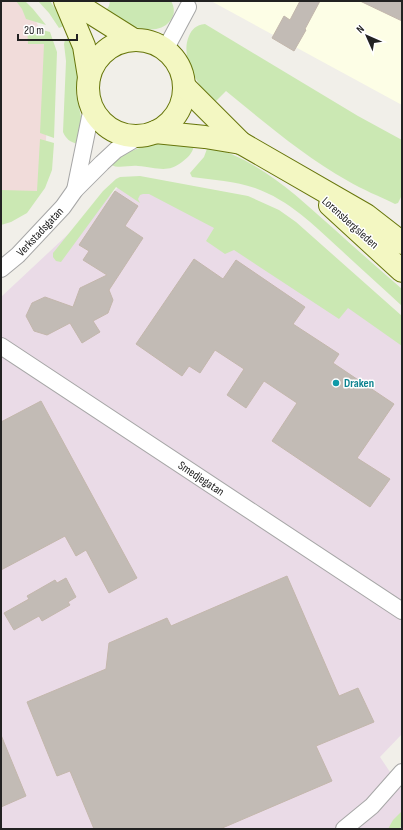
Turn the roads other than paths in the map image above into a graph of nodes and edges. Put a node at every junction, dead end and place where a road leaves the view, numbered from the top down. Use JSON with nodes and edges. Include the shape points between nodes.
{"nodes":[{"id":1,"x":65,"y":1,"type":"edge"},
{"id":2,"x":72,"y":1,"type":"edge"},
{"id":3,"x":188,"y":7,"type":"dead end"},
{"id":4,"x":134,"y":40,"type":"junction"},
{"id":5,"x":165,"y":50,"type":"junction"},
{"id":6,"x":89,"y":77,"type":"junction"},
{"id":7,"x":184,"y":86,"type":"junction"},
{"id":8,"x":92,"y":106,"type":"junction"},
{"id":9,"x":147,"y":134,"type":"junction"},
{"id":10,"x":241,"y":143,"type":"junction"},
{"id":11,"x":298,"y":176,"type":"junction"},
{"id":12,"x":75,"y":190,"type":"junction"},
{"id":13,"x":402,"y":243,"type":"edge"},
{"id":14,"x":1,"y":269,"type":"edge"},
{"id":15,"x":402,"y":270,"type":"edge"},
{"id":16,"x":1,"y":346,"type":"edge"},
{"id":17,"x":402,"y":611,"type":"edge"},
{"id":18,"x":402,"y":772,"type":"edge"},
{"id":19,"x":344,"y":829,"type":"edge"}],
"edges":[{"from":1,"to":6,"type":"street","name":"Lorensbergsleden","via":[[84,46]]},
{"from":2,"to":4,"type":"street","name":"Lorensbergsleden"},
{"from":3,"to":5,"type":"street"},
{"from":4,"to":5,"type":"street","name":"Lorensbergsleden","via":[[150,42]]},
{"from":4,"to":6,"type":"street","name":"Lorensbergsleden","via":[[108,48],[95,63]]},
{"from":5,"to":7,"type":"street","name":"Lorensbergsleden","via":[[181,72]]},
{"from":6,"to":8,"type":"street","name":"Lorensbergsleden","via":[[88,92]]},
{"from":7,"to":9,"type":"street","name":"Lorensbergsleden","via":[[180,107],[167,124]]},
{"from":7,"to":10,"type":"street","name":"Lorensbergsleden"},
{"from":8,"to":9,"type":"street","name":"Lorensbergsleden","via":[[99,119],[111,129],[125,135]]},
{"from":8,"to":12,"type":"street","name":"Verkstadsgatan"},
{"from":9,"to":10,"type":"street","name":"Lorensbergsleden","via":[[205,137]]},
{"from":9,"to":12,"type":"street","name":"Verkstadsgatan","via":[[116,150]]},
{"from":10,"to":11,"type":"street","name":"Lorensbergsleden"},
{"from":11,"to":13,"type":"street","name":"Lorensbergsleden","via":[[366,215]]},
{"from":11,"to":15,"type":"street","name":"Lorensbergsleden"},
{"from":12,"to":14,"type":"street","name":"Verkstadsgatan","via":[[18,255]]},
{"from":16,"to":17,"type":"street","name":"Smedjegatan"},
{"from":18,"to":19,"type":"street","via":[[372,806]]}]}
